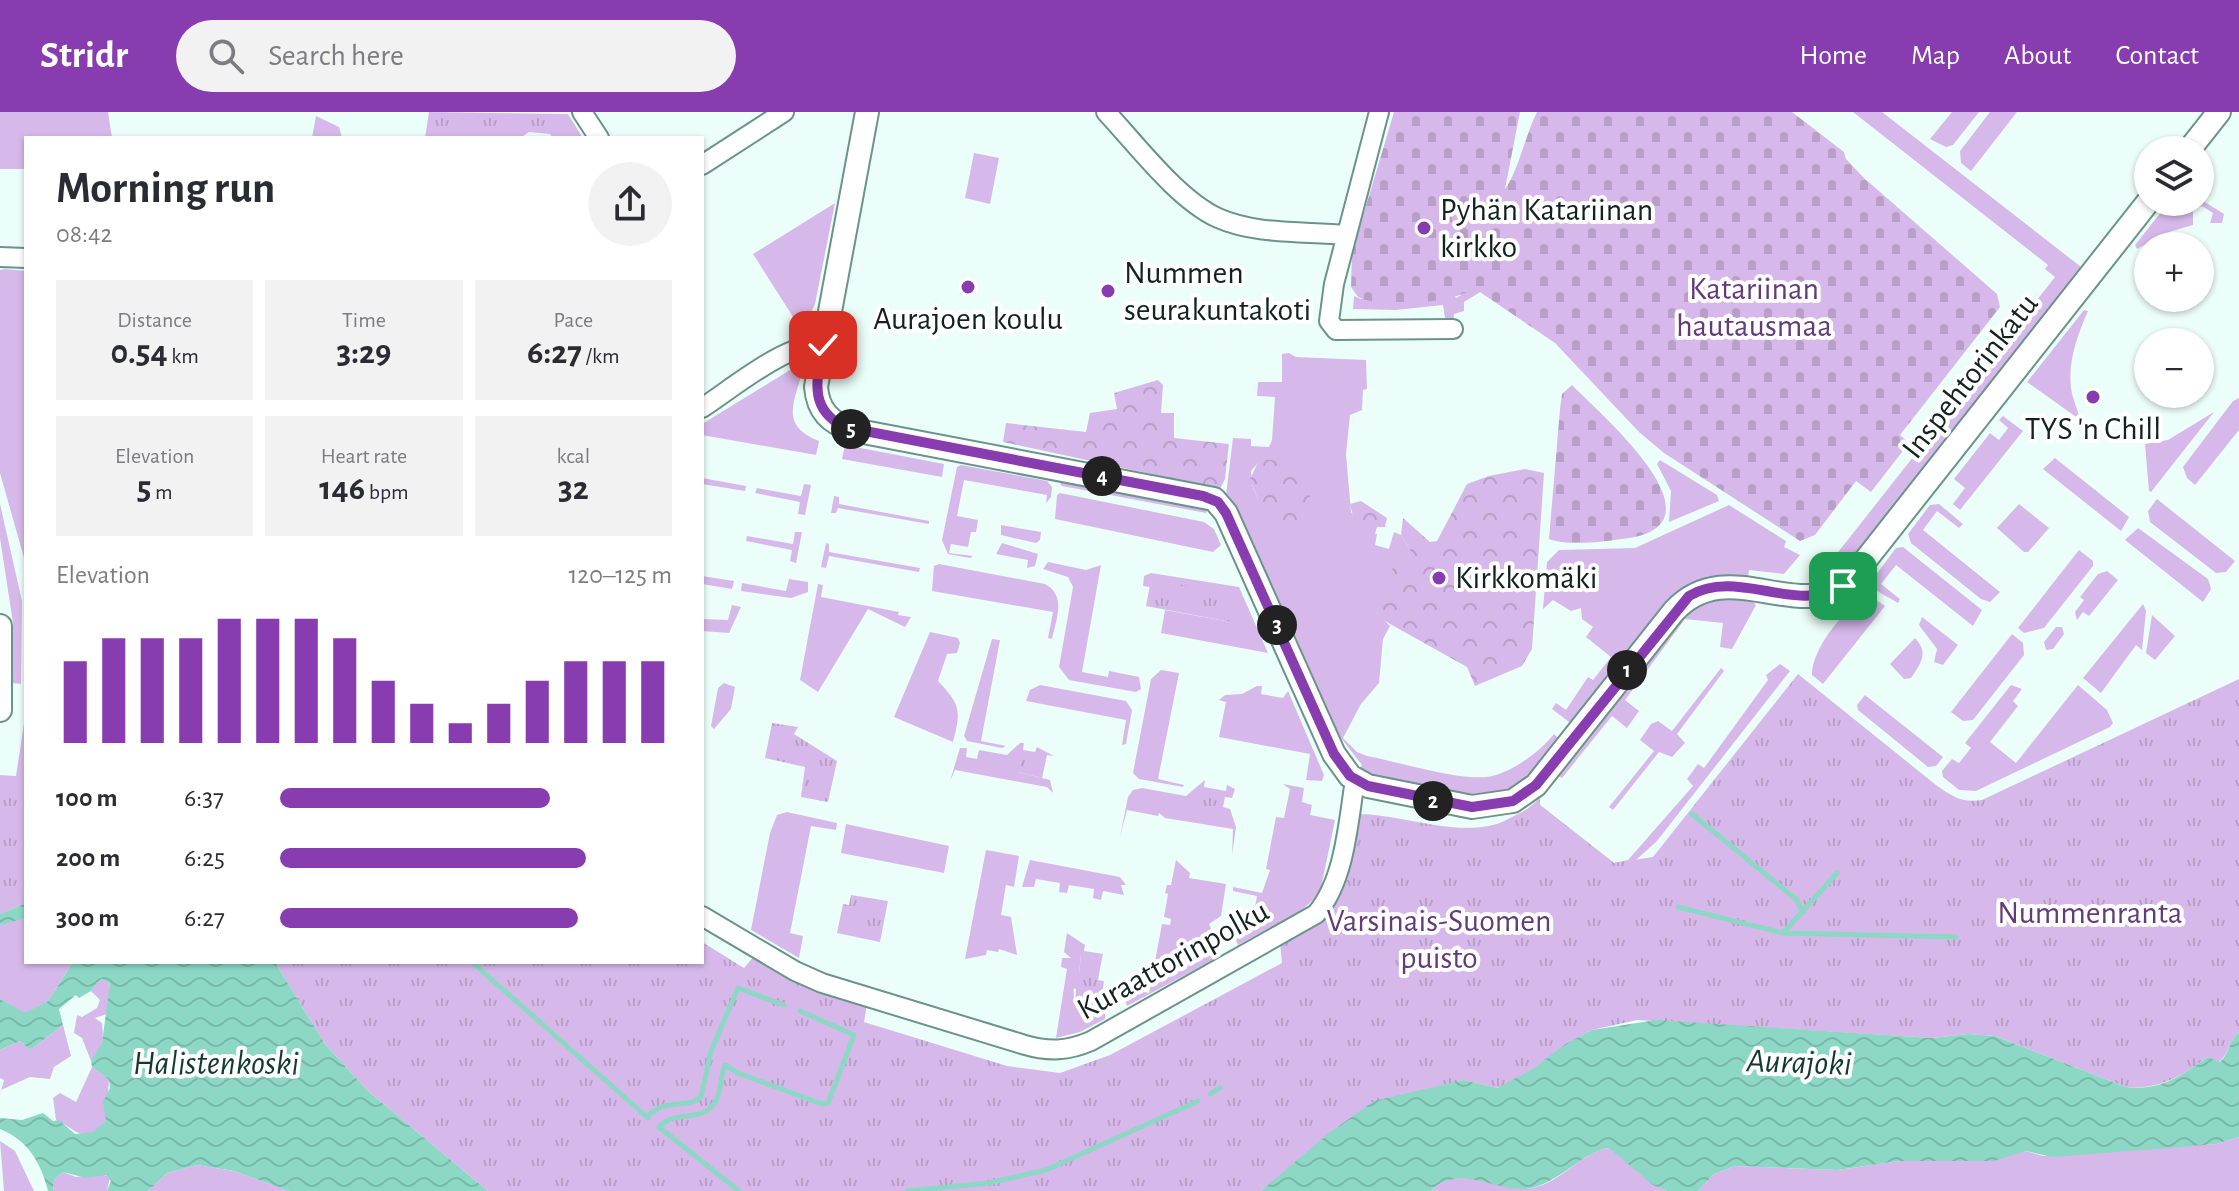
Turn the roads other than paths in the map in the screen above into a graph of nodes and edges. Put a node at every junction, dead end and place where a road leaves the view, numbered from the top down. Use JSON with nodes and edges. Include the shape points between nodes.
{"nodes":[{"id":1,"x":582,"y":112,"type":"edge"},
{"id":2,"x":784,"y":112,"type":"edge"},
{"id":3,"x":867,"y":112,"type":"edge"},
{"id":4,"x":1106,"y":112,"type":"edge"},
{"id":5,"x":1379,"y":112,"type":"edge"},
{"id":6,"x":2219,"y":112,"type":"edge"},
{"id":7,"x":598,"y":136,"type":"edge"},
{"id":8,"x":2200,"y":136,"type":"edge"},
{"id":9,"x":704,"y":164,"type":"edge"},
{"id":10,"x":2137,"y":216,"type":"edge"},
{"id":11,"x":1346,"y":235,"type":"junction"},
{"id":12,"x":0,"y":257,"type":"edge"},
{"id":13,"x":24,"y":258,"type":"edge"},
{"id":14,"x":1453,"y":329,"type":"dead end"},
{"id":15,"x":823,"y":345,"type":"junction"},
{"id":16,"x":704,"y":407,"type":"edge"},
{"id":17,"x":0,"y":626,"type":"edge"},
{"id":18,"x":0,"y":710,"type":"edge"},
{"id":19,"x":1355,"y":780,"type":"junction"},
{"id":20,"x":704,"y":917,"type":"edge"}],
"edges":[{"from":1,"to":7,"type":"street"},
{"from":2,"to":9,"type":"street"},
{"from":3,"to":15,"type":"street"},
{"from":4,"to":11,"type":"street","via":[[1190,198],[1218,218],[1264,229]]},
{"from":5,"to":11,"type":"street"},
{"from":6,"to":8,"type":"street"},
{"from":10,"to":19,"type":"street","name":"Inspehtorinkatu","via":[[1840,588],[1807,596],[1717,586],[1689,596],[1536,785],[1513,801],[1472,807],[1391,794]]},
{"from":11,"to":14,"type":"street","via":[[1329,304],[1332,328]]},
{"from":12,"to":13,"type":"street"},
{"from":15,"to":16,"type":"street","via":[[791,351]]},
{"from":15,"to":19,"type":"street","via":[[817,397],[822,411],[844,427],[1218,502],[1334,754]]},
{"from":17,"to":18,"type":"street"},
{"from":19,"to":20,"type":"street","name":"Kuraattorinpolku","via":[[1336,878],[1316,914],[1070,1049],[1025,1045],[822,983]]}]}
